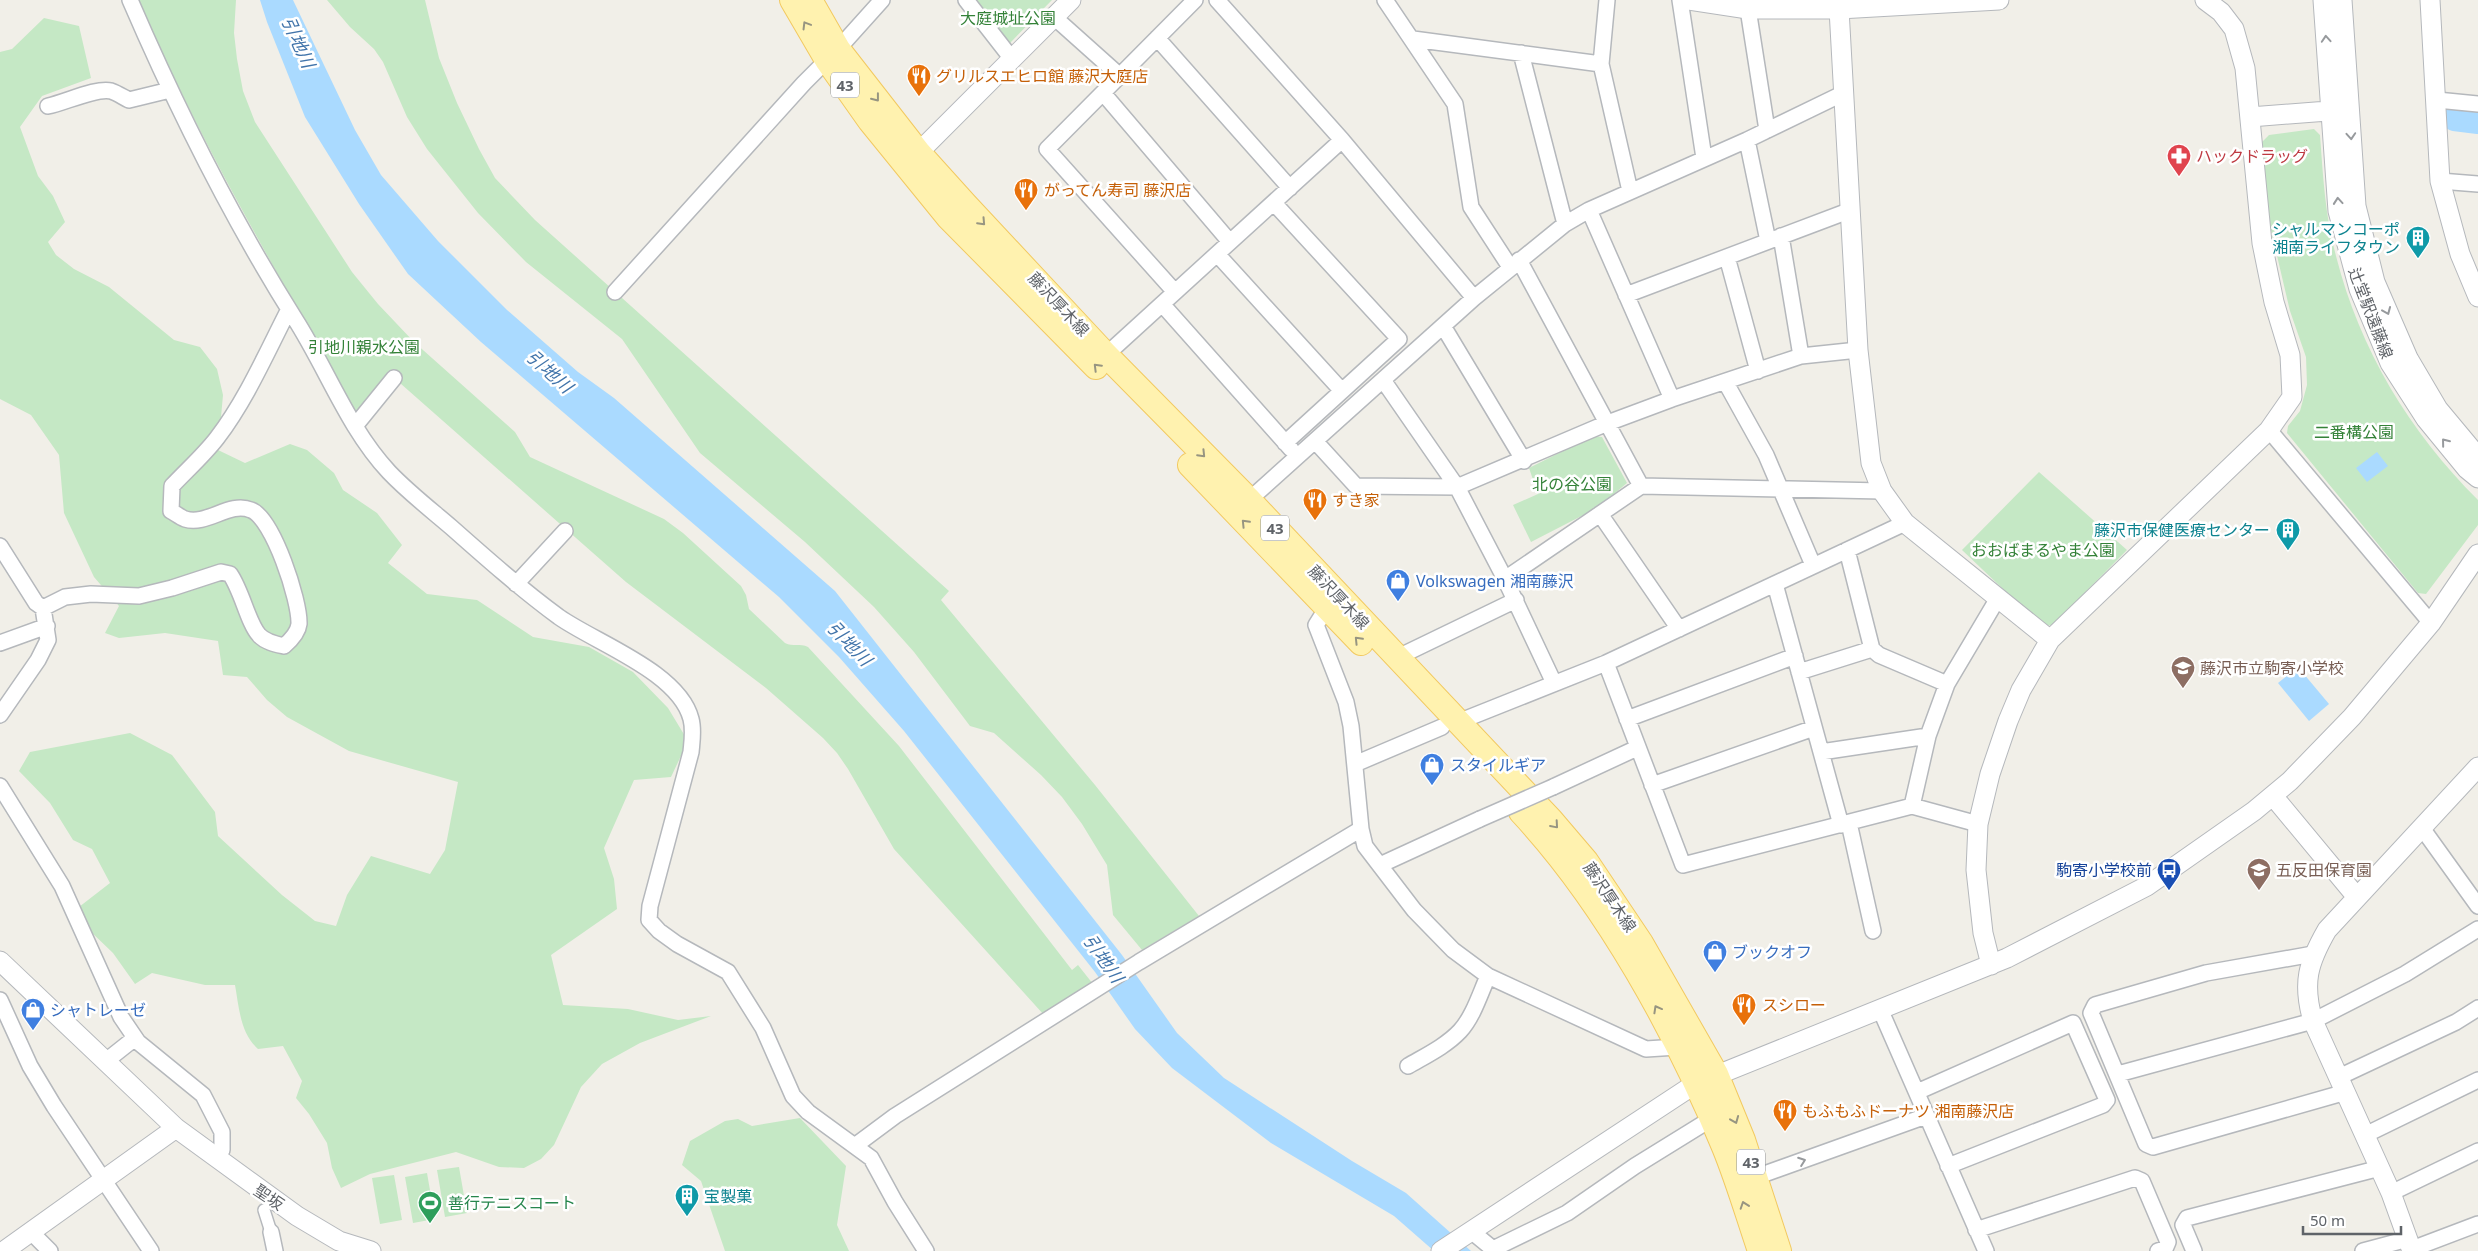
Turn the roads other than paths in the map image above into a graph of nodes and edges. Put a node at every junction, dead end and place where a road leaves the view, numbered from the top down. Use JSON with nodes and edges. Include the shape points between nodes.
{"nodes":[{"id":1,"x":130,"y":0,"type":"edge"},
{"id":2,"x":792,"y":0,"type":"edge"},
{"id":3,"x":810,"y":0,"type":"edge"},
{"id":4,"x":882,"y":0,"type":"edge"},
{"id":5,"x":966,"y":0,"type":"edge"},
{"id":6,"x":1071,"y":0,"type":"edge"},
{"id":7,"x":1195,"y":0,"type":"edge"},
{"id":8,"x":1217,"y":0,"type":"edge"},
{"id":9,"x":1386,"y":0,"type":"edge"},
{"id":10,"x":1607,"y":0,"type":"edge"},
{"id":11,"x":1680,"y":0,"type":"edge"},
{"id":12,"x":1689,"y":0,"type":"edge"},
{"id":13,"x":1999,"y":0,"type":"edge"},
{"id":14,"x":2205,"y":0,"type":"edge"},
{"id":15,"x":2323,"y":0,"type":"edge"},
{"id":16,"x":2342,"y":0,"type":"edge"},
{"id":17,"x":2430,"y":0,"type":"edge"},
{"id":18,"x":1748,"y":9,"type":"junction"},
{"id":19,"x":1839,"y":9,"type":"junction"},
{"id":20,"x":1054,"y":17,"type":"junction"},
{"id":21,"x":1157,"y":38,"type":"junction"},
{"id":22,"x":1413,"y":39,"type":"junction"},
{"id":23,"x":1521,"y":53,"type":"junction"},
{"id":24,"x":833,"y":54,"type":"junction"},
{"id":25,"x":1012,"y":59,"type":"junction"},
{"id":26,"x":1601,"y":64,"type":"junction"},
{"id":27,"x":1120,"y":76,"type":"junction"},
{"id":28,"x":170,"y":90,"type":"junction"},
{"id":29,"x":1103,"y":93,"type":"junction"},
{"id":30,"x":1844,"y":93,"type":"junction"},
{"id":31,"x":2437,"y":100,"type":"junction"},
{"id":32,"x":2478,"y":104,"type":"edge"},
{"id":33,"x":48,"y":106,"type":"dead end"},
{"id":34,"x":2349,"y":109,"type":"junction"},
{"id":35,"x":2330,"y":110,"type":"junction"},
{"id":36,"x":2250,"y":117,"type":"junction"},
{"id":37,"x":1767,"y":130,"type":"junction"},
{"id":38,"x":1342,"y":140,"type":"junction"},
{"id":39,"x":1746,"y":140,"type":"junction"},
{"id":40,"x":1704,"y":158,"type":"junction"},
{"id":41,"x":912,"y":159,"type":"junction"},
{"id":42,"x":2440,"y":181,"type":"junction"},
{"id":43,"x":2478,"y":184,"type":"edge"},
{"id":44,"x":1290,"y":188,"type":"junction"},
{"id":45,"x":1630,"y":190,"type":"junction"},
{"id":46,"x":1274,"y":203,"type":"junction"},
{"id":47,"x":1589,"y":210,"type":"junction"},
{"id":48,"x":1851,"y":210,"type":"junction"},
{"id":49,"x":1565,"y":224,"type":"junction"},
{"id":50,"x":1775,"y":239,"type":"junction"},
{"id":51,"x":1230,"y":242,"type":"junction"},
{"id":52,"x":1217,"y":254,"type":"junction"},
{"id":53,"x":1726,"y":257,"type":"junction"},
{"id":54,"x":1514,"y":264,"type":"junction"},
{"id":55,"x":615,"y":292,"type":"dead end"},
{"id":56,"x":1175,"y":292,"type":"junction"},
{"id":57,"x":1626,"y":295,"type":"junction"},
{"id":58,"x":2478,"y":297,"type":"edge"},
{"id":59,"x":1474,"y":298,"type":"junction"},
{"id":60,"x":1162,"y":304,"type":"junction"},
{"id":61,"x":288,"y":311,"type":"junction"},
{"id":62,"x":1443,"y":326,"type":"junction"},
{"id":63,"x":1858,"y":350,"type":"junction"},
{"id":64,"x":1106,"y":355,"type":"junction"},
{"id":65,"x":1801,"y":356,"type":"junction"},
{"id":66,"x":1758,"y":372,"type":"junction"},
{"id":67,"x":394,"y":378,"type":"dead end"},
{"id":68,"x":1383,"y":380,"type":"junction"},
{"id":69,"x":1726,"y":383,"type":"junction"},
{"id":70,"x":1342,"y":391,"type":"junction"},
{"id":71,"x":1672,"y":399,"type":"junction"},
{"id":72,"x":1605,"y":424,"type":"junction"},
{"id":73,"x":355,"y":426,"type":"junction"},
{"id":74,"x":2269,"y":430,"type":"junction"},
{"id":75,"x":1315,"y":441,"type":"junction"},
{"id":76,"x":1285,"y":443,"type":"junction"},
{"id":77,"x":1297,"y":456,"type":"junction"},
{"id":78,"x":2478,"y":457,"type":"edge"},
{"id":79,"x":1524,"y":461,"type":"junction"},
{"id":80,"x":2478,"y":478,"type":"edge"},
{"id":81,"x":1641,"y":486,"type":"junction"},
{"id":82,"x":1457,"y":487,"type":"junction"},
{"id":83,"x":1782,"y":490,"type":"junction"},
{"id":84,"x":1882,"y":490,"type":"junction"},
{"id":85,"x":1249,"y":500,"type":"junction"},
{"id":86,"x":1600,"y":514,"type":"junction"},
{"id":87,"x":1905,"y":523,"type":"junction"},
{"id":88,"x":565,"y":531,"type":"dead end"},
{"id":89,"x":0,"y":546,"type":"edge"},
{"id":90,"x":1847,"y":550,"type":"junction"},
{"id":91,"x":2478,"y":554,"type":"edge"},
{"id":92,"x":1813,"y":565,"type":"junction"},
{"id":93,"x":1505,"y":579,"type":"junction"},
{"id":94,"x":516,"y":584,"type":"junction"},
{"id":95,"x":1775,"y":584,"type":"junction"},
{"id":96,"x":1998,"y":598,"type":"junction"},
{"id":97,"x":1516,"y":600,"type":"junction"},
{"id":98,"x":1332,"y":601,"type":"junction"},
{"id":99,"x":43,"y":608,"type":"junction"},
{"id":100,"x":2430,"y":623,"type":"junction"},
{"id":101,"x":47,"y":626,"type":"junction"},
{"id":102,"x":1679,"y":629,"type":"junction"},
{"id":103,"x":2050,"y":640,"type":"junction"},
{"id":104,"x":0,"y":643,"type":"edge"},
{"id":105,"x":1872,"y":649,"type":"junction"},
{"id":106,"x":1795,"y":656,"type":"junction"},
{"id":107,"x":1396,"y":658,"type":"junction"},
{"id":108,"x":1606,"y":663,"type":"junction"},
{"id":109,"x":1799,"y":672,"type":"junction"},
{"id":110,"x":1554,"y":683,"type":"junction"},
{"id":111,"x":1947,"y":684,"type":"junction"},
{"id":112,"x":0,"y":715,"type":"edge"},
{"id":113,"x":1627,"y":719,"type":"junction"},
{"id":114,"x":1450,"y":725,"type":"junction"},
{"id":115,"x":1814,"y":728,"type":"junction"},
{"id":116,"x":1928,"y":736,"type":"junction"},
{"id":117,"x":1637,"y":748,"type":"junction"},
{"id":118,"x":1821,"y":752,"type":"junction"},
{"id":119,"x":1355,"y":764,"type":"junction"},
{"id":120,"x":2478,"y":767,"type":"edge"},
{"id":121,"x":1652,"y":785,"type":"junction"},
{"id":122,"x":0,"y":786,"type":"edge"},
{"id":123,"x":2273,"y":796,"type":"junction"},
{"id":124,"x":1912,"y":806,"type":"junction"},
{"id":125,"x":1845,"y":824,"type":"junction"},
{"id":126,"x":1978,"y":824,"type":"junction"},
{"id":127,"x":2422,"y":828,"type":"junction"},
{"id":128,"x":1361,"y":829,"type":"junction"},
{"id":129,"x":1380,"y":865,"type":"junction"},
{"id":130,"x":2356,"y":896,"type":"junction"},
{"id":131,"x":2478,"y":906,"type":"edge"},
{"id":132,"x":2478,"y":929,"type":"edge"},
{"id":133,"x":1873,"y":931,"type":"dead end"},
{"id":134,"x":2313,"y":954,"type":"junction"},
{"id":135,"x":0,"y":961,"type":"edge"},
{"id":136,"x":1991,"y":965,"type":"junction"},
{"id":137,"x":1488,"y":976,"type":"junction"},
{"id":138,"x":0,"y":1000,"type":"edge"},
{"id":139,"x":2478,"y":1008,"type":"edge"},
{"id":140,"x":1880,"y":1009,"type":"junction"},
{"id":141,"x":2313,"y":1021,"type":"junction"},
{"id":142,"x":135,"y":1038,"type":"junction"},
{"id":143,"x":1677,"y":1047,"type":"junction"},
{"id":144,"x":106,"y":1062,"type":"junction"},
{"id":145,"x":1408,"y":1066,"type":"dead end"},
{"id":146,"x":2118,"y":1074,"type":"junction"},
{"id":147,"x":1706,"y":1079,"type":"junction"},
{"id":148,"x":2478,"y":1080,"type":"edge"},
{"id":149,"x":2342,"y":1084,"type":"junction"},
{"id":150,"x":1917,"y":1092,"type":"junction"},
{"id":151,"x":1926,"y":1116,"type":"junction"},
{"id":152,"x":1711,"y":1119,"type":"junction"},
{"id":153,"x":176,"y":1128,"type":"junction"},
{"id":154,"x":2365,"y":1135,"type":"junction"},
{"id":155,"x":856,"y":1145,"type":"junction"},
{"id":156,"x":222,"y":1150,"type":"dead end"},
{"id":157,"x":2478,"y":1151,"type":"edge"},
{"id":158,"x":1948,"y":1166,"type":"junction"},
{"id":159,"x":2380,"y":1168,"type":"junction"},
{"id":160,"x":1756,"y":1177,"type":"junction"},
{"id":161,"x":102,"y":1181,"type":"junction"},
{"id":162,"x":2391,"y":1193,"type":"junction"},
{"id":163,"x":264,"y":1210,"type":"dead end"},
{"id":164,"x":2478,"y":1224,"type":"edge"},
{"id":165,"x":1976,"y":1230,"type":"junction"},
{"id":166,"x":31,"y":1232,"type":"junction"},
{"id":167,"x":271,"y":1232,"type":"joint"},
{"id":168,"x":1467,"y":1233,"type":"junction"},
{"id":169,"x":5,"y":1246,"type":"edge"},
{"id":170,"x":2411,"y":1246,"type":"edge"},
{"id":171,"x":50,"y":1251,"type":"edge"},
{"id":172,"x":151,"y":1251,"type":"edge"},
{"id":173,"x":276,"y":1251,"type":"edge"},
{"id":174,"x":371,"y":1251,"type":"edge"},
{"id":175,"x":926,"y":1251,"type":"edge"},
{"id":176,"x":1441,"y":1251,"type":"edge"},
{"id":177,"x":1760,"y":1251,"type":"edge"},
{"id":178,"x":1779,"y":1251,"type":"edge"},
{"id":179,"x":1986,"y":1251,"type":"edge"},
{"id":180,"x":2158,"y":1251,"type":"edge"},
{"id":181,"x":2194,"y":1251,"type":"edge"},
{"id":182,"x":2363,"y":1251,"type":"edge"}],
"edges":[{"from":1,"to":28,"type":"street"},
{"from":24,"to":2,"type":"main road","name":"藤沢厚木線","number":"43","one_way":true},
{"from":3,"to":24,"type":"main road","name":"藤沢厚木線","number":"43"},
{"from":4,"to":24,"type":"street"},
{"from":5,"to":25,"type":"street"},
{"from":6,"to":20,"type":"street"},
{"from":7,"to":21,"type":"street"},
{"from":8,"to":38,"type":"street"},
{"from":9,"to":22,"type":"street"},
{"from":10,"to":26,"type":"street"},
{"from":11,"to":40,"type":"street"},
{"from":12,"to":18,"type":"street"},
{"from":13,"to":19,"type":"street"},
{"from":14,"to":36,"type":"street","via":[[2221,12],[2234,29],[2245,68]]},
{"from":35,"to":15,"type":"street","name":"辻堂駅遠藤線","one_way":true},
{"from":16,"to":34,"type":"street","name":"辻堂駅遠藤線"},
{"from":17,"to":31,"type":"street"},
{"from":18,"to":19,"type":"street"},
{"from":18,"to":37,"type":"street"},
{"from":19,"to":30,"type":"street"},
{"from":20,"to":25,"type":"street"},
{"from":20,"to":27,"type":"street"},
{"from":21,"to":27,"type":"street"},
{"from":21,"to":44,"type":"street"},
{"from":22,"to":23,"type":"street"},
{"from":22,"to":54,"type":"street","via":[[1455,104],[1471,206]]},
{"from":23,"to":26,"type":"street"},
{"from":23,"to":49,"type":"street"},
{"from":24,"to":41,"type":"main road","name":"藤沢厚木線","number":"43"},
{"from":24,"to":55,"type":"street"},
{"from":25,"to":41,"type":"street"},
{"from":26,"to":45,"type":"street"},
{"from":27,"to":29,"type":"street"},
{"from":28,"to":33,"type":"street","via":[[129,100],[110,91],[99,90]]},
{"from":28,"to":61,"type":"street"},
{"from":29,"to":51,"type":"street"},
{"from":29,"to":56,"type":"street","via":[[1047,149]]},
{"from":30,"to":37,"type":"street"},
{"from":30,"to":48,"type":"street"},
{"from":31,"to":32,"type":"street"},
{"from":31,"to":42,"type":"street"},
{"from":34,"to":35,"type":"street"},
{"from":34,"to":78,"type":"street","name":"辻堂駅遠藤線","one_way":true,"via":[[2356,206],[2375,282],[2408,358],[2438,409]]},
{"from":35,"to":36,"type":"street"},
{"from":80,"to":35,"type":"street","name":"辻堂駅遠藤線","one_way":true,"via":[[2466,469],[2426,419],[2390,363],[2359,289],[2338,211]]},
{"from":36,"to":74,"type":"street","via":[[2262,243],[2274,302],[2290,355],[2292,397]]},
{"from":37,"to":39,"type":"street"},
{"from":38,"to":44,"type":"street"},
{"from":38,"to":59,"type":"street"},
{"from":39,"to":40,"type":"street"},
{"from":39,"to":50,"type":"street"},
{"from":40,"to":45,"type":"street"},
{"from":41,"to":64,"type":"main road","name":"藤沢厚木線","number":"43","one_way":true},
{"from":98,"to":41,"type":"main road","name":"藤沢厚木線","number":"43","one_way":true,"via":[[948,217]]},
{"from":42,"to":43,"type":"street"},
{"from":42,"to":58,"type":"street","via":[[2460,254]]},
{"from":44,"to":46,"type":"street"},
{"from":45,"to":47,"type":"street"},
{"from":46,"to":51,"type":"street"},
{"from":46,"to":70,"type":"street","via":[[1398,339]]},
{"from":47,"to":49,"type":"street"},
{"from":47,"to":57,"type":"street"},
{"from":48,"to":50,"type":"street"},
{"from":48,"to":63,"type":"street"},
{"from":49,"to":54,"type":"street"},
{"from":50,"to":53,"type":"street"},
{"from":50,"to":65,"type":"street"},
{"from":51,"to":52,"type":"street"},
{"from":52,"to":56,"type":"street"},
{"from":52,"to":70,"type":"street"},
{"from":53,"to":57,"type":"street"},
{"from":53,"to":66,"type":"street"},
{"from":54,"to":59,"type":"street"},
{"from":54,"to":72,"type":"street"},
{"from":56,"to":60,"type":"street"},
{"from":57,"to":71,"type":"street"},
{"from":59,"to":62,"type":"street"},
{"from":60,"to":64,"type":"street"},
{"from":60,"to":76,"type":"street"},
{"from":61,"to":73,"type":"street"},
{"from":61,"to":99,"type":"street","via":[[226,425],[172,486],[171,511],[191,520],[239,507],[253,510],[266,521],[292,583],[299,624],[294,637],[284,646],[268,642],[258,634],[237,584],[230,574],[221,572],[140,596],[91,594],[65,597]]},
{"from":62,"to":68,"type":"street"},
{"from":62,"to":79,"type":"street"},
{"from":63,"to":65,"type":"street"},
{"from":63,"to":84,"type":"street","via":[[1871,463]]},
{"from":64,"to":85,"type":"main road","name":"藤沢厚木線","number":"43","one_way":true},
{"from":65,"to":66,"type":"street"},
{"from":66,"to":69,"type":"street"},
{"from":67,"to":73,"type":"street"},
{"from":68,"to":75,"type":"street"},
{"from":68,"to":82,"type":"street"},
{"from":69,"to":71,"type":"street"},
{"from":69,"to":83,"type":"street"},
{"from":70,"to":76,"type":"street"},
{"from":71,"to":72,"type":"street"},
{"from":72,"to":79,"type":"street"},
{"from":72,"to":81,"type":"street"},
{"from":73,"to":94,"type":"street","via":[[389,472]]},
{"from":74,"to":100,"type":"street"},
{"from":74,"to":103,"type":"street"},
{"from":75,"to":77,"type":"street"},
{"from":75,"to":82,"type":"street","via":[[1356,486]]},
{"from":76,"to":77,"type":"street"},
{"from":77,"to":85,"type":"street"},
{"from":79,"to":82,"type":"street"},
{"from":81,"to":83,"type":"street"},
{"from":81,"to":86,"type":"street"},
{"from":82,"to":93,"type":"street"},
{"from":83,"to":84,"type":"street"},
{"from":83,"to":92,"type":"street"},
{"from":84,"to":87,"type":"street"},
{"from":85,"to":98,"type":"main road","name":"藤沢厚木線","number":"43"},
{"from":86,"to":93,"type":"street"},
{"from":86,"to":102,"type":"street"},
{"from":87,"to":90,"type":"street"},
{"from":87,"to":96,"type":"street"},
{"from":88,"to":94,"type":"street"},
{"from":89,"to":99,"type":"street","via":[[36,603]]},
{"from":90,"to":92,"type":"street"},
{"from":90,"to":105,"type":"street"},
{"from":91,"to":100,"type":"street"},
{"from":92,"to":95,"type":"street"},
{"from":93,"to":97,"type":"street"},
{"from":94,"to":155,"type":"street","via":[[569,623],[656,674],[691,716],[691,752],[649,920],[677,944],[728,972],[763,1028],[793,1096],[814,1118]]},
{"from":95,"to":102,"type":"street"},
{"from":95,"to":106,"type":"street"},
{"from":96,"to":103,"type":"street"},
{"from":96,"to":111,"type":"street"},
{"from":97,"to":107,"type":"street"},
{"from":97,"to":110,"type":"street"},
{"from":98,"to":107,"type":"main road","name":"藤沢厚木線","number":"43"},
{"from":114,"to":98,"type":"main road","name":"藤沢厚木線","number":"43","one_way":true},
{"from":98,"to":119,"type":"street","via":[[1316,625],[1346,702]]},
{"from":99,"to":101,"type":"street"},
{"from":100,"to":123,"type":"street","via":[[2352,717]]},
{"from":101,"to":104,"type":"street"},
{"from":101,"to":112,"type":"street","via":[[48,640],[38,660]]},
{"from":102,"to":108,"type":"street"},
{"from":103,"to":126,"type":"street","via":[[2008,721]]},
{"from":105,"to":109,"type":"street"},
{"from":105,"to":111,"type":"street","via":[[1879,656]]},
{"from":106,"to":109,"type":"street"},
{"from":106,"to":113,"type":"street"},
{"from":107,"to":114,"type":"main road","name":"藤沢厚木線","number":"43"},
{"from":108,"to":110,"type":"street"},
{"from":108,"to":113,"type":"street"},
{"from":109,"to":115,"type":"street"},
{"from":110,"to":114,"type":"street"},
{"from":111,"to":116,"type":"street"},
{"from":113,"to":117,"type":"street"},
{"from":114,"to":119,"type":"street"},
{"from":143,"to":114,"type":"main road","name":"藤沢厚木線","number":"43","one_way":true,"via":[[1624,950],[1571,873]]},
{"from":114,"to":147,"type":"main road","name":"藤沢厚木線","number":"43","one_way":true,"via":[[1551,820],[1586,861],[1641,943]]},
{"from":115,"to":118,"type":"street"},
{"from":115,"to":121,"type":"street"},
{"from":116,"to":118,"type":"street"},
{"from":116,"to":124,"type":"street"},
{"from":117,"to":121,"type":"street"},
{"from":117,"to":129,"type":"street","bridge":true},
{"from":118,"to":125,"type":"street"},
{"from":119,"to":128,"type":"street"},
{"from":120,"to":127,"type":"street"},
{"from":121,"to":125,"type":"street","via":[[1683,865]]},
{"from":122,"to":142,"type":"street","via":[[62,886],[122,1017]]},
{"from":123,"to":130,"type":"street"},
{"from":123,"to":136,"type":"street","via":[[2147,886]]},
{"from":124,"to":125,"type":"street"},
{"from":124,"to":126,"type":"street"},
{"from":125,"to":133,"type":"street"},
{"from":126,"to":136,"type":"street","via":[[1976,870],[1983,932]]},
{"from":127,"to":130,"type":"street"},
{"from":127,"to":131,"type":"street"},
{"from":128,"to":129,"type":"street","via":[[1365,846]]},
{"from":128,"to":155,"type":"street","via":[[1139,962],[896,1116]]},
{"from":129,"to":137,"type":"street","via":[[1414,910],[1438,935]]},
{"from":130,"to":134,"type":"street","via":[[2326,930]]},
{"from":132,"to":141,"type":"street","via":[[2405,974]]},
{"from":134,"to":141,"type":"street","via":[[2307,982]]},
{"from":134,"to":146,"type":"street","via":[[2206,973],[2095,1005],[2091,1013]]},
{"from":135,"to":144,"type":"street","name":"聖坂"},
{"from":136,"to":140,"type":"street"},
{"from":137,"to":143,"type":"street","via":[[1646,1050]]},
{"from":137,"to":145,"type":"street","via":[[1460,1031]]},
{"from":138,"to":161,"type":"street","via":[[30,1066]]},
{"from":139,"to":149,"type":"street"},
{"from":140,"to":147,"type":"street"},
{"from":140,"to":150,"type":"street"},
{"from":141,"to":146,"type":"street"},
{"from":141,"to":149,"type":"street"},
{"from":142,"to":144,"type":"street"},
{"from":142,"to":156,"type":"street","via":[[203,1095],[222,1132]]},
{"from":143,"to":147,"type":"main road","name":"藤沢厚木線","number":"43"},
{"from":144,"to":153,"type":"street","name":"聖坂"},
{"from":146,"to":149,"type":"street","via":[[2146,1144],[2153,1147]]},
{"from":147,"to":152,"type":"main road","name":"藤沢厚木線","number":"43"},
{"from":147,"to":160,"type":"main road","name":"藤沢厚木線","number":"43","one_way":true},
{"from":147,"to":168,"type":"street"},
{"from":148,"to":154,"type":"street"},
{"from":149,"to":154,"type":"street"},
{"from":150,"to":151,"type":"street"},
{"from":150,"to":158,"type":"street","via":[[2073,1022],[2106,1100],[2103,1105]]},
{"from":151,"to":158,"type":"street"},
{"from":160,"to":151,"type":"street","one_way":true},
{"from":152,"to":168,"type":"street","via":[[1566,1213],[1493,1249]]},
{"from":177,"to":152,"type":"main road","name":"藤沢厚木線","number":"43","one_way":true},
{"from":153,"to":161,"type":"street"},
{"from":153,"to":174,"type":"street","name":"聖坂","via":[[297,1216],[338,1241]]},
{"from":154,"to":159,"type":"street"},
{"from":155,"to":175,"type":"street","via":[[871,1158]]},
{"from":157,"to":162,"type":"street"},
{"from":158,"to":165,"type":"street"},
{"from":159,"to":162,"type":"street"},
{"from":159,"to":181,"type":"street","via":[[2187,1218],[2183,1225]]},
{"from":160,"to":178,"type":"main road","name":"藤沢厚木線","number":"43"},
{"from":161,"to":166,"type":"street"},
{"from":161,"to":172,"type":"street"},
{"from":162,"to":170,"type":"street"},
{"from":163,"to":167,"type":"street"},
{"from":164,"to":170,"type":"street"},
{"from":165,"to":179,"type":"street"},
{"from":165,"to":180,"type":"street","via":[[2135,1178],[2142,1181],[2168,1242],[2166,1249]]},
{"from":166,"to":169,"type":"street"},
{"from":166,"to":171,"type":"street"},
{"from":167,"to":173,"type":"street"},
{"from":168,"to":176,"type":"street"},
{"from":170,"to":182,"type":"street"}]}
